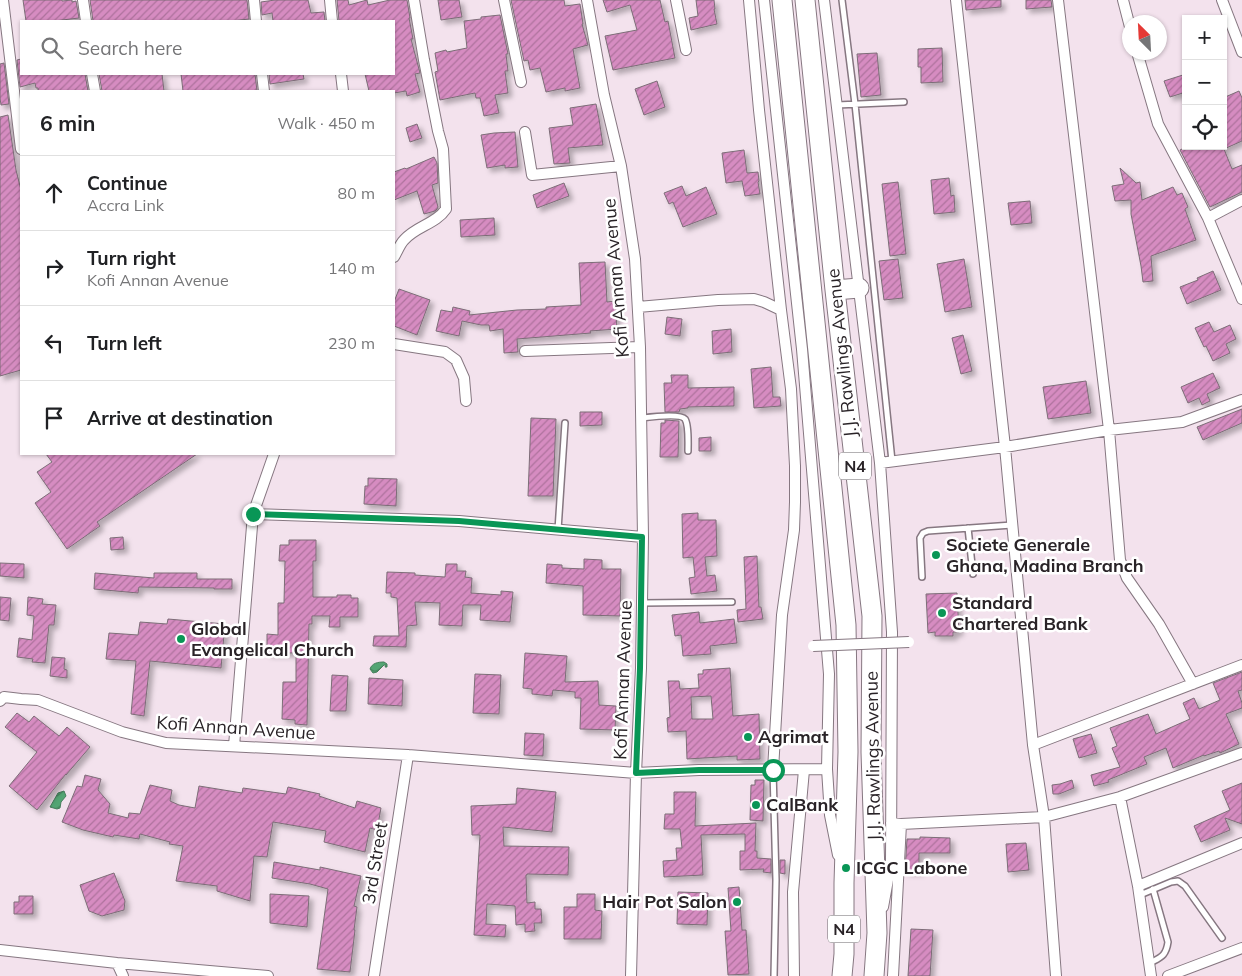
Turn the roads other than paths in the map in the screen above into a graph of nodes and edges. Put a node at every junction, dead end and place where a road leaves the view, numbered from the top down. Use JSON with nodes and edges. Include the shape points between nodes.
{"nodes":[{"id":1,"x":2,"y":0,"type":"edge"},
{"id":2,"x":83,"y":0,"type":"edge"},
{"id":3,"x":254,"y":0,"type":"edge"},
{"id":4,"x":330,"y":0,"type":"edge"},
{"id":5,"x":414,"y":0,"type":"edge"},
{"id":6,"x":504,"y":0,"type":"edge"},
{"id":7,"x":587,"y":0,"type":"edge"},
{"id":8,"x":676,"y":0,"type":"edge"},
{"id":9,"x":749,"y":0,"type":"edge"},
{"id":10,"x":764,"y":0,"type":"edge"},
{"id":11,"x":782,"y":0,"type":"edge"},
{"id":12,"x":805,"y":0,"type":"edge"},
{"id":13,"x":824,"y":0,"type":"edge"},
{"id":14,"x":842,"y":0,"type":"edge"},
{"id":15,"x":956,"y":0,"type":"edge"},
{"id":16,"x":1058,"y":0,"type":"edge"},
{"id":17,"x":1123,"y":0,"type":"edge"},
{"id":18,"x":1222,"y":0,"type":"edge"},
{"id":19,"x":1127,"y":15,"type":"edge"},
{"id":20,"x":86,"y":20,"type":"edge"},
{"id":21,"x":256,"y":20,"type":"edge"},
{"id":22,"x":332,"y":20,"type":"edge"},
{"id":23,"x":686,"y":50,"type":"dead end"},
{"id":24,"x":1242,"y":52,"type":"edge"},
{"id":25,"x":1139,"y":60,"type":"edge"},
{"id":26,"x":92,"y":75,"type":"edge"},
{"id":27,"x":262,"y":75,"type":"edge"},
{"id":28,"x":341,"y":75,"type":"edge"},
{"id":29,"x":521,"y":82,"type":"dead end"},
{"id":30,"x":94,"y":90,"type":"edge"},
{"id":31,"x":264,"y":90,"type":"edge"},
{"id":32,"x":343,"y":90,"type":"edge"},
{"id":33,"x":904,"y":102,"type":"dead end"},
{"id":34,"x":855,"y":104,"type":"junction"},
{"id":35,"x":837,"y":105,"type":"junction"},
{"id":36,"x":526,"y":132,"type":"dead end"},
{"id":37,"x":20,"y":141,"type":"edge"},
{"id":38,"x":621,"y":166,"type":"junction"},
{"id":39,"x":1242,"y":200,"type":"edge"},
{"id":40,"x":1208,"y":218,"type":"junction"},
{"id":41,"x":395,"y":255,"type":"edge"},
{"id":42,"x":859,"y":288,"type":"junction"},
{"id":43,"x":835,"y":290,"type":"junction"},
{"id":44,"x":1242,"y":299,"type":"edge"},
{"id":45,"x":797,"y":303,"type":"junction"},
{"id":46,"x":638,"y":307,"type":"junction"},
{"id":47,"x":395,"y":344,"type":"edge"},
{"id":48,"x":640,"y":347,"type":"junction"},
{"id":49,"x":525,"y":351,"type":"dead end"},
{"id":50,"x":1242,"y":400,"type":"edge"},
{"id":51,"x":466,"y":401,"type":"dead end"},
{"id":52,"x":642,"y":418,"type":"junction"},
{"id":53,"x":565,"y":423,"type":"dead end"},
{"id":54,"x":1109,"y":430,"type":"junction"},
{"id":55,"x":1004,"y":447,"type":"junction"},
{"id":56,"x":688,"y":451,"type":"dead end"},
{"id":57,"x":274,"y":455,"type":"edge"},
{"id":58,"x":892,"y":461,"type":"junction"},
{"id":59,"x":880,"y":463,"type":"junction"},
{"id":60,"x":253,"y":514,"type":"junction"},
{"id":61,"x":1012,"y":525,"type":"junction"},
{"id":62,"x":968,"y":528,"type":"junction"},
{"id":63,"x":558,"y":530,"type":"junction"},
{"id":64,"x":642,"y":537,"type":"junction"},
{"id":65,"x":973,"y":574,"type":"dead end"},
{"id":66,"x":922,"y":577,"type":"dead end"},
{"id":67,"x":732,"y":602,"type":"dead end"},
{"id":68,"x":641,"y":603,"type":"junction"},
{"id":69,"x":909,"y":642,"type":"dead end"},
{"id":70,"x":813,"y":646,"type":"dead end"},
{"id":71,"x":1242,"y":665,"type":"edge"},
{"id":72,"x":1193,"y":684,"type":"junction"},
{"id":73,"x":0,"y":701,"type":"edge"},
{"id":74,"x":1033,"y":745,"type":"junction"},
{"id":75,"x":234,"y":746,"type":"junction"},
{"id":76,"x":1242,"y":753,"type":"edge"},
{"id":77,"x":408,"y":755,"type":"junction"},
{"id":78,"x":828,"y":769,"type":"junction"},
{"id":79,"x":773,"y":770,"type":"junction"},
{"id":80,"x":804,"y":770,"type":"junction"},
{"id":81,"x":636,"y":773,"type":"junction"},
{"id":82,"x":1120,"y":797,"type":"junction"},
{"id":83,"x":1044,"y":817,"type":"junction"},
{"id":84,"x":896,"y":824,"type":"junction"},
{"id":85,"x":1242,"y":843,"type":"edge"},
{"id":86,"x":844,"y":883,"type":"junction"},
{"id":87,"x":1153,"y":889,"type":"junction"},
{"id":88,"x":1138,"y":890,"type":"junction"},
{"id":89,"x":877,"y":933,"type":"junction"},
{"id":90,"x":1222,"y":938,"type":"dead end"},
{"id":91,"x":1242,"y":948,"type":"edge"},
{"id":92,"x":0,"y":950,"type":"edge"},
{"id":93,"x":117,"y":963,"type":"junction"},
{"id":94,"x":1149,"y":963,"type":"junction"},
{"id":95,"x":123,"y":976,"type":"edge"},
{"id":96,"x":268,"y":976,"type":"edge"},
{"id":97,"x":374,"y":976,"type":"edge"},
{"id":98,"x":631,"y":976,"type":"edge"},
{"id":99,"x":774,"y":976,"type":"edge"},
{"id":100,"x":794,"y":976,"type":"edge"},
{"id":101,"x":842,"y":976,"type":"edge"},
{"id":102,"x":874,"y":976,"type":"edge"},
{"id":103,"x":893,"y":976,"type":"edge"},
{"id":104,"x":1056,"y":976,"type":"edge"},
{"id":105,"x":1151,"y":976,"type":"edge"},
{"id":106,"x":1168,"y":976,"type":"edge"}],
"edges":[{"from":1,"to":37,"type":"street"},
{"from":2,"to":20,"type":"street"},
{"from":3,"to":21,"type":"street"},
{"from":4,"to":22,"type":"street"},
{"from":5,"to":41,"type":"street","via":[[443,149],[446,209],[437,219],[404,240]]},
{"from":6,"to":29,"type":"street"},
{"from":7,"to":38,"type":"street","name":"Kofi Annan Avenue","via":[[601,81]]},
{"from":8,"to":23,"type":"street"},
{"from":9,"to":45,"type":"street","via":[[761,130]]},
{"from":10,"to":45,"type":"street"},
{"from":11,"to":45,"type":"highway","name":"J.J. Rawlings Avenue","number":"N4"},
{"from":12,"to":43,"type":"highway","name":"J.J. Rawlings Avenue","number":"N4"},
{"from":13,"to":35,"type":"street"},
{"from":14,"to":34,"type":"lane"},
{"from":15,"to":55,"type":"street"},
{"from":16,"to":54,"type":"street"},
{"from":17,"to":19,"type":"street"},
{"from":18,"to":24,"type":"street"},
{"from":25,"to":40,"type":"street","via":[[1158,124]]},
{"from":26,"to":30,"type":"street"},
{"from":27,"to":31,"type":"street"},
{"from":28,"to":32,"type":"street"},
{"from":33,"to":34,"type":"lane"},
{"from":34,"to":35,"type":"lane"},
{"from":34,"to":58,"type":"lane"},
{"from":35,"to":42,"type":"street"},
{"from":36,"to":38,"type":"street","via":[[532,175]]},
{"from":38,"to":46,"type":"street","name":"Kofi Annan Avenue","via":[[635,259]]},
{"from":39,"to":40,"type":"street"},
{"from":40,"to":44,"type":"street"},
{"from":42,"to":43,"type":"highway"},
{"from":42,"to":59,"type":"street"},
{"from":43,"to":89,"type":"highway","name":"J.J. Rawlings Avenue","number":"N4","via":[[872,616]]},
{"from":45,"to":46,"type":"street","via":[[754,299]]},
{"from":45,"to":78,"type":"street","via":[[828,674]]},
{"from":45,"to":79,"type":"street","via":[[791,390],[794,530],[782,616]]},
{"from":45,"to":86,"type":"highway","name":"J.J. Rawlings Avenue","number":"N4","via":[[846,625],[848,752]]},
{"from":46,"to":48,"type":"street","name":"Kofi Annan Avenue"},
{"from":47,"to":51,"type":"street","via":[[445,352],[456,360],[464,378]]},
{"from":48,"to":49,"type":"street"},
{"from":48,"to":52,"type":"street","name":"Kofi Annan Avenue"},
{"from":50,"to":54,"type":"street","via":[[1182,422]]},
{"from":52,"to":56,"type":"lane","via":[[683,417],[688,427]]},
{"from":52,"to":64,"type":"street","name":"Kofi Annan Avenue"},
{"from":53,"to":63,"type":"lane"},
{"from":54,"to":55,"type":"street"},
{"from":54,"to":72,"type":"street","via":[[1120,560],[1126,578],[1159,624]]},
{"from":55,"to":58,"type":"street"},
{"from":55,"to":61,"type":"street"},
{"from":57,"to":60,"type":"street"},
{"from":58,"to":59,"type":"street"},
{"from":59,"to":84,"type":"street","via":[[892,632]]},
{"from":60,"to":63,"type":"street","via":[[459,521]]},
{"from":60,"to":75,"type":"street"},
{"from":61,"to":62,"type":"lane"},
{"from":61,"to":74,"type":"street"},
{"from":62,"to":65,"type":"lane"},
{"from":62,"to":66,"type":"lane","via":[[923,533],[920,538]]},
{"from":63,"to":64,"type":"street"},
{"from":64,"to":68,"type":"street","name":"Kofi Annan Avenue"},
{"from":67,"to":68,"type":"lane"},
{"from":68,"to":81,"type":"street","name":"Kofi Annan Avenue"},
{"from":69,"to":70,"type":"street","bridge":true},
{"from":71,"to":72,"type":"street"},
{"from":72,"to":74,"type":"street"},
{"from":73,"to":75,"type":"street","name":"Kofi Annan Avenue","via":[[4,696],[38,700],[122,732],[166,743]]},
{"from":74,"to":83,"type":"street"},
{"from":75,"to":77,"type":"street","name":"Kofi Annan Avenue"},
{"from":76,"to":82,"type":"street"},
{"from":77,"to":81,"type":"street","name":"Kofi Annan Avenue"},
{"from":77,"to":97,"type":"street","name":"3rd Street"},
{"from":78,"to":80,"type":"street"},
{"from":78,"to":86,"type":"street","via":[[830,815]]},
{"from":79,"to":80,"type":"street"},
{"from":79,"to":81,"type":"street"},
{"from":79,"to":99,"type":"lane"},
{"from":80,"to":100,"type":"street","via":[[793,892]]},
{"from":81,"to":98,"type":"street"},
{"from":82,"to":83,"type":"street"},
{"from":82,"to":88,"type":"street"},
{"from":83,"to":84,"type":"street"},
{"from":83,"to":104,"type":"street"},
{"from":84,"to":89,"type":"street"},
{"from":84,"to":103,"type":"street"},
{"from":85,"to":88,"type":"street"},
{"from":86,"to":101,"type":"highway","name":"J.J. Rawlings Avenue","number":"N4"},
{"from":87,"to":88,"type":"lane"},
{"from":87,"to":90,"type":"lane","via":[[1178,881]]},
{"from":87,"to":94,"type":"lane","via":[[1168,942],[1162,956]]},
{"from":88,"to":94,"type":"street"},
{"from":89,"to":102,"type":"highway","name":"J.J. Rawlings Avenue","number":"N4"},
{"from":91,"to":106,"type":"street"},
{"from":92,"to":93,"type":"street"},
{"from":93,"to":95,"type":"street"},
{"from":93,"to":96,"type":"street"},
{"from":94,"to":105,"type":"street"}]}
